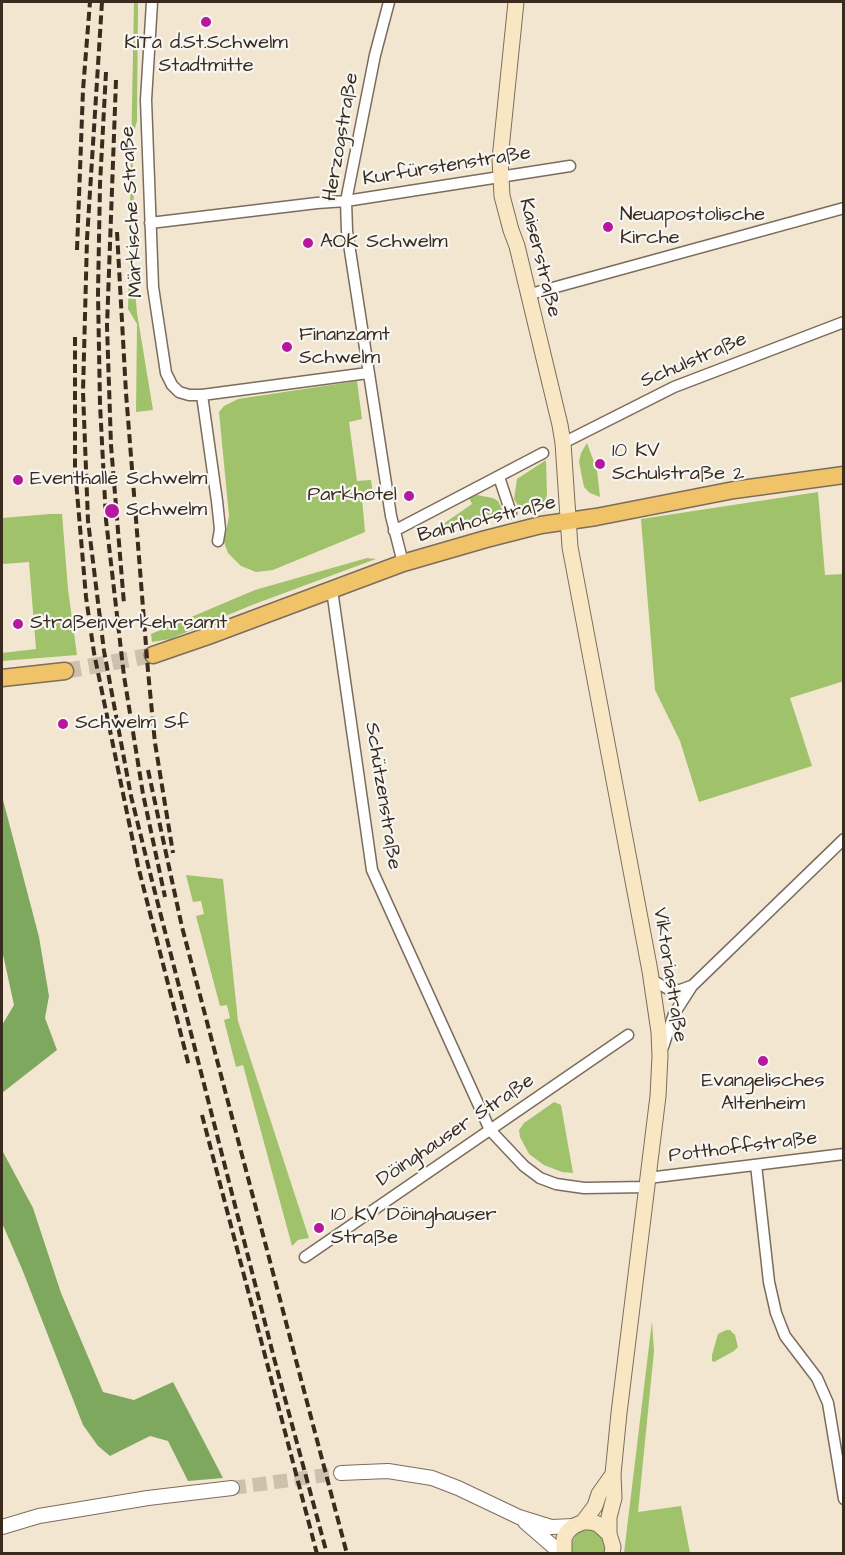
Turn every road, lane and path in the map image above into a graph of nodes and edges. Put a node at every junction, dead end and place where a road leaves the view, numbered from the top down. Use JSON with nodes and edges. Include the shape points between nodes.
{"nodes":[{"id":1,"x":152,"y":2,"type":"edge"},
{"id":2,"x":389,"y":2,"type":"edge"},
{"id":3,"x":516,"y":2,"type":"edge"},
{"id":4,"x":570,"y":166,"type":"dead end"},
{"id":5,"x":500,"y":177,"type":"junction"},
{"id":6,"x":346,"y":201,"type":"junction"},
{"id":7,"x":843,"y":208,"type":"edge"},
{"id":8,"x":150,"y":223,"type":"junction"},
{"id":9,"x":527,"y":295,"type":"junction"},
{"id":10,"x":843,"y":322,"type":"edge"},
{"id":11,"x":368,"y":373,"type":"junction"},
{"id":12,"x":202,"y":396,"type":"junction"},
{"id":13,"x":563,"y":443,"type":"junction"},
{"id":14,"x":543,"y":453,"type":"dead end"},
{"id":15,"x":843,"y":475,"type":"edge"},
{"id":16,"x":500,"y":477,"type":"junction"},
{"id":17,"x":511,"y":513,"type":"dead end"},
{"id":18,"x":568,"y":521,"type":"junction"},
{"id":19,"x":394,"y":531,"type":"junction"},
{"id":20,"x":218,"y":541,"type":"dead end"},
{"id":21,"x":403,"y":563,"type":"junction"},
{"id":22,"x":332,"y":590,"type":"junction"},
{"id":23,"x":153,"y":655,"type":"tunnel mouth"},
{"id":24,"x":64,"y":671,"type":"tunnel mouth"},
{"id":25,"x":2,"y":678,"type":"edge"},
{"id":26,"x":843,"y":839,"type":"edge"},
{"id":27,"x":651,"y":980,"type":"junction"},
{"id":28,"x":692,"y":986,"type":"junction"},
{"id":29,"x":628,"y":1035,"type":"dead end"},
{"id":30,"x":660,"y":1056,"type":"junction"},
{"id":31,"x":489,"y":1130,"type":"junction"},
{"id":32,"x":843,"y":1154,"type":"edge"},
{"id":33,"x":756,"y":1165,"type":"junction"},
{"id":34,"x":647,"y":1183,"type":"junction"},
{"id":35,"x":305,"y":1257,"type":"dead end"},
{"id":36,"x":341,"y":1473,"type":"tunnel mouth"},
{"id":37,"x":613,"y":1474,"type":"junction"},
{"id":38,"x":232,"y":1488,"type":"tunnel mouth"},
{"id":39,"x":843,"y":1499,"type":"edge"},
{"id":40,"x":519,"y":1517,"type":"junction"},
{"id":41,"x":578,"y":1524,"type":"junction"},
{"id":42,"x":2,"y":1527,"type":"edge"},
{"id":43,"x":609,"y":1534,"type":"junction"},
{"id":44,"x":563,"y":1554,"type":"edge"},
{"id":45,"x":612,"y":1554,"type":"edge"}],
"edges":[{"from":1,"to":8,"type":"street","name":"Märkische Straße","via":[[146,100]]},
{"from":2,"to":6,"type":"street","name":"Herzogstraße"},
{"from":3,"to":5,"type":"main road","name":"Kaiserstraße"},
{"from":4,"to":5,"type":"street","name":"Kurfürstenstraße"},
{"from":5,"to":6,"type":"street","name":"Kurfürstenstraße"},
{"from":5,"to":9,"type":"main road","name":"Kaiserstraße"},
{"from":6,"to":8,"type":"street","name":"Kurfürstenstraße"},
{"from":6,"to":11,"type":"street","name":"Herzogstraße"},
{"from":7,"to":9,"type":"street"},
{"from":8,"to":12,"type":"street","name":"Märkische Straße","via":[[153,287],[166,373],[179,392]]},
{"from":9,"to":13,"type":"main road","name":"Kaiserstraße"},
{"from":10,"to":13,"type":"street","name":"Schulstraße","via":[[674,387]]},
{"from":11,"to":12,"type":"street"},
{"from":11,"to":19,"type":"street","name":"Herzogstraße"},
{"from":12,"to":20,"type":"street","via":[[217,501]]},
{"from":13,"to":18,"type":"main road","name":"Kaiserstraße"},
{"from":14,"to":16,"type":"street"},
{"from":15,"to":18,"type":"main road","name":"Bahnhofstraße","via":[[734,490]]},
{"from":16,"to":17,"type":"street"},
{"from":16,"to":19,"type":"street"},
{"from":18,"to":21,"type":"main road","name":"Bahnhofstraße","via":[[516,531]]},
{"from":18,"to":27,"type":"main road","name":"Viktoriastraße"},
{"from":19,"to":21,"type":"street","name":"Herzogstraße"},
{"from":21,"to":22,"type":"main road","name":"Bahnhofstraße"},
{"from":22,"to":23,"type":"main road","name":"Bahnhofstraße"},
{"from":22,"to":31,"type":"street","name":"Schützenstraße","via":[[372,870]]},
{"from":24,"to":25,"type":"main road"},
{"from":26,"to":28,"type":"street"},
{"from":27,"to":28,"type":"street","via":[[670,990]]},
{"from":27,"to":30,"type":"main road","name":"Viktoriastraße"},
{"from":28,"to":30,"type":"street","via":[[674,1014]]},
{"from":29,"to":31,"type":"street","name":"Döinghauser Straße"},
{"from":30,"to":34,"type":"main road","name":"Viktoriastraße"},
{"from":31,"to":34,"type":"street","name":"Potthoffstraße","via":[[524,1166],[556,1184],[584,1188]]},
{"from":31,"to":35,"type":"street","name":"Döinghauser Straße"},
{"from":32,"to":33,"type":"street","name":"Potthoffstraße"},
{"from":33,"to":34,"type":"street","name":"Potthoffstraße"},
{"from":33,"to":39,"type":"street","via":[[776,1313],[785,1336],[817,1378],[828,1403]]},
{"from":34,"to":37,"type":"main road","name":"Viktoriastraße"},
{"from":36,"to":40,"type":"street","via":[[388,1471],[432,1478]]},
{"from":37,"to":41,"type":"main road","name":"Viktoriastraße","via":[[595,1506]]},
{"from":37,"to":43,"type":"main road","name":"Viktoriastraße"},
{"from":38,"to":42,"type":"street","via":[[61,1512]]},
{"from":40,"to":41,"type":"street","via":[[551,1527]]},
{"from":40,"to":44,"type":"street"},
{"from":41,"to":43,"type":"main road","via":[[598,1524]]},
{"from":41,"to":44,"type":"main road","name":"Viktoriastraße","via":[[564,1539]]},
{"from":43,"to":45,"type":"main road","name":"Viktoriastraße"}]}
